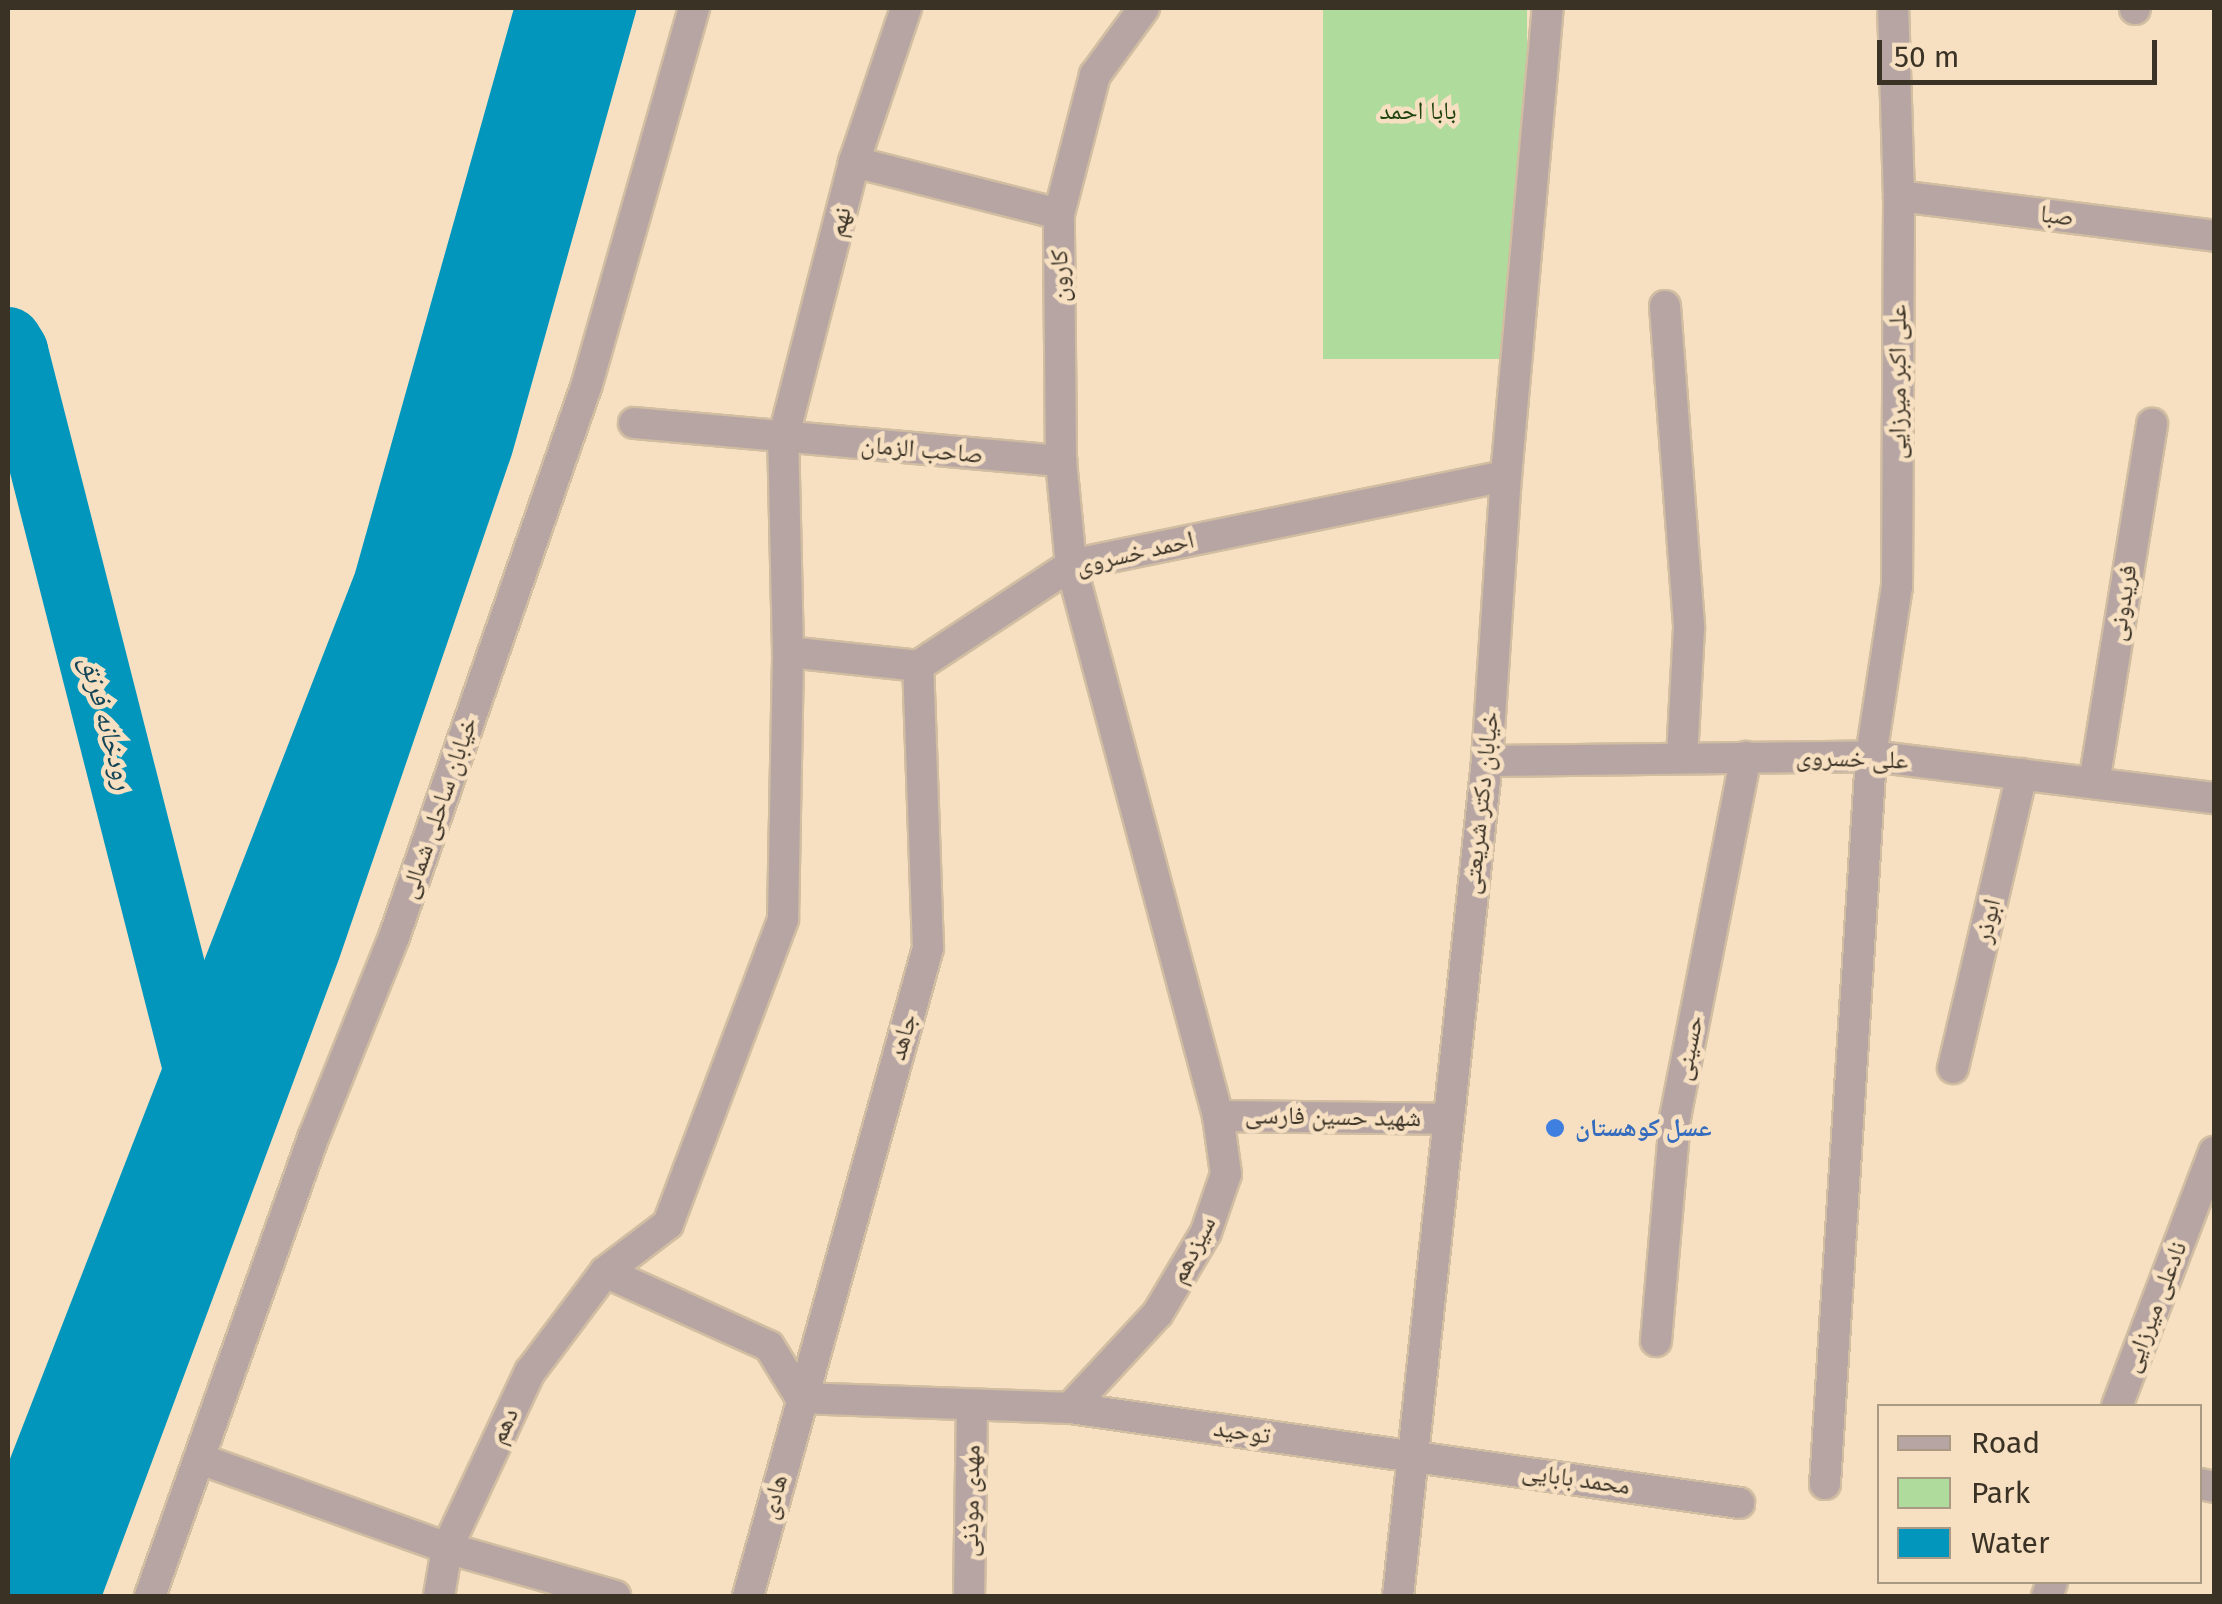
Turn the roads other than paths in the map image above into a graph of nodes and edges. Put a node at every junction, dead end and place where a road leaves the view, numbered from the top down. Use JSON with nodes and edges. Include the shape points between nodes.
{"nodes":[{"id":1,"x":694,"y":8,"type":"edge"},
{"id":2,"x":906,"y":8,"type":"edge"},
{"id":3,"x":1144,"y":8,"type":"edge"},
{"id":4,"x":1548,"y":8,"type":"edge"},
{"id":5,"x":1893,"y":8,"type":"edge"},
{"id":6,"x":854,"y":162,"type":"junction"},
{"id":7,"x":1899,"y":196,"type":"junction"},
{"id":8,"x":1059,"y":214,"type":"junction"},
{"id":9,"x":2214,"y":236,"type":"edge"},
{"id":10,"x":1665,"y":306,"type":"dead end"},
{"id":11,"x":634,"y":423,"type":"dead end"},
{"id":12,"x":2152,"y":424,"type":"dead end"},
{"id":13,"x":783,"y":439,"type":"junction"},
{"id":14,"x":1061,"y":461,"type":"junction"},
{"id":15,"x":1506,"y":476,"type":"junction"},
{"id":16,"x":1071,"y":565,"type":"junction"},
{"id":17,"x":788,"y":652,"type":"junction"},
{"id":18,"x":918,"y":666,"type":"junction"},
{"id":19,"x":1870,"y":756,"type":"junction"},
{"id":20,"x":1682,"y":758,"type":"junction"},
{"id":21,"x":1746,"y":758,"type":"junction"},
{"id":22,"x":1487,"y":762,"type":"junction"},
{"id":23,"x":2022,"y":774,"type":"junction"},
{"id":24,"x":2094,"y":783,"type":"junction"},
{"id":25,"x":2214,"y":798,"type":"edge"},
{"id":26,"x":1954,"y":1068,"type":"dead end"},
{"id":27,"x":1218,"y":1116,"type":"junction"},
{"id":28,"x":1448,"y":1118,"type":"junction"},
{"id":29,"x":2214,"y":1152,"type":"edge"},
{"id":30,"x":604,"y":1272,"type":"junction"},
{"id":31,"x":1656,"y":1341,"type":"dead end"},
{"id":32,"x":801,"y":1398,"type":"junction"},
{"id":33,"x":2119,"y":1404,"type":"edge"},
{"id":34,"x":972,"y":1406,"type":"junction"},
{"id":35,"x":1070,"y":1408,"type":"junction"},
{"id":36,"x":1413,"y":1455,"type":"junction"},
{"id":37,"x":200,"y":1458,"type":"junction"},
{"id":38,"x":1824,"y":1484,"type":"dead end"},
{"id":39,"x":1739,"y":1503,"type":"dead end"},
{"id":40,"x":446,"y":1548,"type":"junction"},
{"id":41,"x":150,"y":1596,"type":"edge"},
{"id":42,"x":439,"y":1596,"type":"edge"},
{"id":43,"x":615,"y":1596,"type":"edge"},
{"id":44,"x":748,"y":1596,"type":"edge"},
{"id":45,"x":970,"y":1596,"type":"edge"},
{"id":46,"x":1398,"y":1596,"type":"edge"}],
"edges":[{"from":1,"to":37,"type":"street","name":"خیابان ساحلی شمالی","via":[[587,384],[394,936],[314,1136]]},
{"from":2,"to":6,"type":"street","name":"نهم"},
{"from":3,"to":8,"type":"street","name":"کارون","via":[[1096,75]]},
{"from":4,"to":15,"type":"street","name":"خیابان دکتر شریعتی"},
{"from":5,"to":7,"type":"street","name":"علی اکبر میرزایی"},
{"from":6,"to":8,"type":"street"},
{"from":6,"to":13,"type":"street","name":"نهم"},
{"from":7,"to":9,"type":"street","name":"صبا"},
{"from":7,"to":19,"type":"street","name":"علی اکبر میرزایی","via":[[1897,587]]},
{"from":8,"to":14,"type":"street","name":"کارون"},
{"from":10,"to":20,"type":"street","via":[[1688,628]]},
{"from":11,"to":13,"type":"street","name":"صاحب الزمان"},
{"from":12,"to":24,"type":"street","name":"فریدونی"},
{"from":13,"to":14,"type":"street","name":"صاحب الزمان"},
{"from":13,"to":17,"type":"street","name":"نهم"},
{"from":14,"to":16,"type":"street","name":"کارون"},
{"from":15,"to":16,"type":"street","name":"احمد خسروی"},
{"from":15,"to":22,"type":"street","name":"خیابان دکتر شریعتی"},
{"from":16,"to":18,"type":"street","name":"احمد خسروی"},
{"from":16,"to":27,"type":"street","name":"سیزدهم"},
{"from":17,"to":18,"type":"street"},
{"from":17,"to":30,"type":"street","name":"دهم","via":[[783,919],[668,1224]]},
{"from":18,"to":32,"type":"street","name":"جاهد","via":[[928,948]]},
{"from":19,"to":21,"type":"street","name":"علی خسروی"},
{"from":19,"to":23,"type":"street","name":"علی خسروی"},
{"from":19,"to":38,"type":"street","name":"علی اکبر میرزایی"},
{"from":20,"to":21,"type":"street","name":"علی خسروی"},
{"from":20,"to":22,"type":"street","name":"علی خسروی"},
{"from":21,"to":31,"type":"street","name":"حسینی","via":[[1675,1118]]},
{"from":22,"to":28,"type":"street","name":"خیابان دکتر شریعتی"},
{"from":23,"to":24,"type":"street","name":"علی خسروی"},
{"from":23,"to":26,"type":"street","name":"ابوذر"},
{"from":24,"to":25,"type":"street","name":"علی خسروی"},
{"from":27,"to":28,"type":"street","name":"شهید حسین فارسی"},
{"from":27,"to":35,"type":"street","name":"سیزدهم","via":[[1226,1174],[1206,1232],[1158,1314]]},
{"from":28,"to":36,"type":"street","name":"خیابان دکتر شریعتی"},
{"from":29,"to":33,"type":"street","name":"نادعلی میرزایی"},
{"from":30,"to":32,"type":"street","via":[[769,1346]]},
{"from":30,"to":40,"type":"street","name":"دهم","via":[[530,1372]]},
{"from":32,"to":34,"type":"street"},
{"from":32,"to":44,"type":"street","name":"هادی"},
{"from":34,"to":35,"type":"street"},
{"from":34,"to":45,"type":"street","name":"مهدی موذنی"},
{"from":35,"to":36,"type":"street","name":"توحید"},
{"from":36,"to":39,"type":"street","name":"محمد بابایی"},
{"from":36,"to":46,"type":"street","name":"خیابان دکتر شریعتی"},
{"from":37,"to":40,"type":"street"},
{"from":37,"to":41,"type":"street","name":"خیابان ساحلی شمالی"},
{"from":40,"to":42,"type":"street","name":"دهم"},
{"from":40,"to":43,"type":"street"}]}
